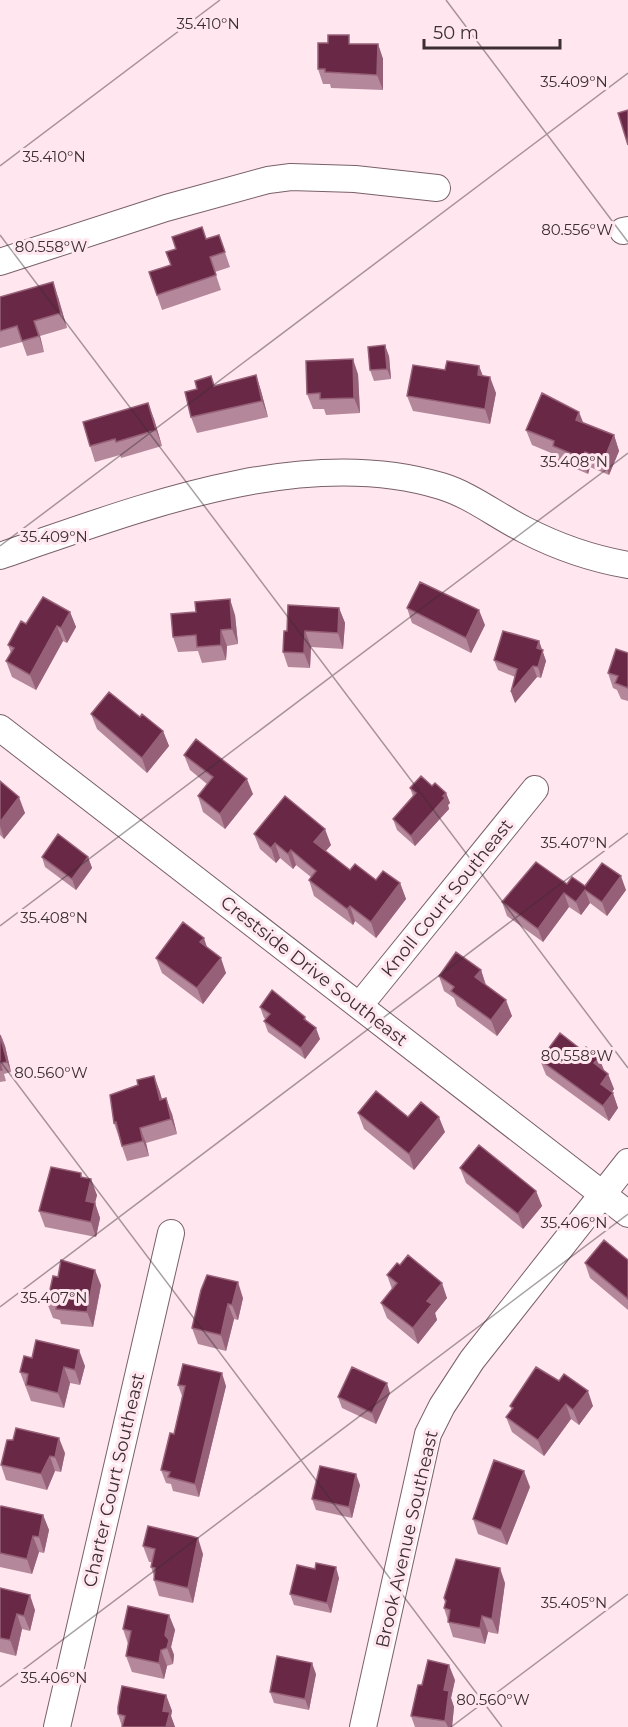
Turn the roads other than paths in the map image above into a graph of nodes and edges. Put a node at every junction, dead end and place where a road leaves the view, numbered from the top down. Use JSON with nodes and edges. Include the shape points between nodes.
{"nodes":[{"id":1,"x":437,"y":188,"type":"dead end"},
{"id":2,"x":0,"y":262,"type":"edge"},
{"id":3,"x":0,"y":556,"type":"edge"},
{"id":4,"x":628,"y":565,"type":"edge"},
{"id":5,"x":0,"y":728,"type":"edge"},
{"id":6,"x":535,"y":789,"type":"dead end"},
{"id":7,"x":359,"y":1006,"type":"junction"},
{"id":8,"x":628,"y":1162,"type":"edge"},
{"id":9,"x":603,"y":1194,"type":"junction"},
{"id":10,"x":628,"y":1214,"type":"edge"},
{"id":11,"x":171,"y":1233,"type":"dead end"},
{"id":12,"x":57,"y":1727,"type":"edge"},
{"id":13,"x":363,"y":1727,"type":"edge"}],
"edges":[{"from":1,"to":2,"type":"street","via":[[355,179],[268,180],[166,208]]},
{"from":3,"to":4,"type":"street","via":[[197,492],[341,471],[404,476],[443,486],[526,530],[586,554]]},
{"from":5,"to":7,"type":"street","name":"Crestside Drive Southeast"},
{"from":6,"to":7,"type":"street","name":"Knoll Court Southeast"},
{"from":7,"to":9,"type":"street","name":"Crestside Drive Southeast"},
{"from":8,"to":9,"type":"street","name":"Brook Avenue Southeast"},
{"from":9,"to":10,"type":"street","name":"Crestside Drive Southeast"},
{"from":9,"to":13,"type":"street","name":"Brook Avenue Southeast","via":[[472,1360],[428,1434]]},
{"from":11,"to":12,"type":"street","name":"Charter Court Southeast"}]}
